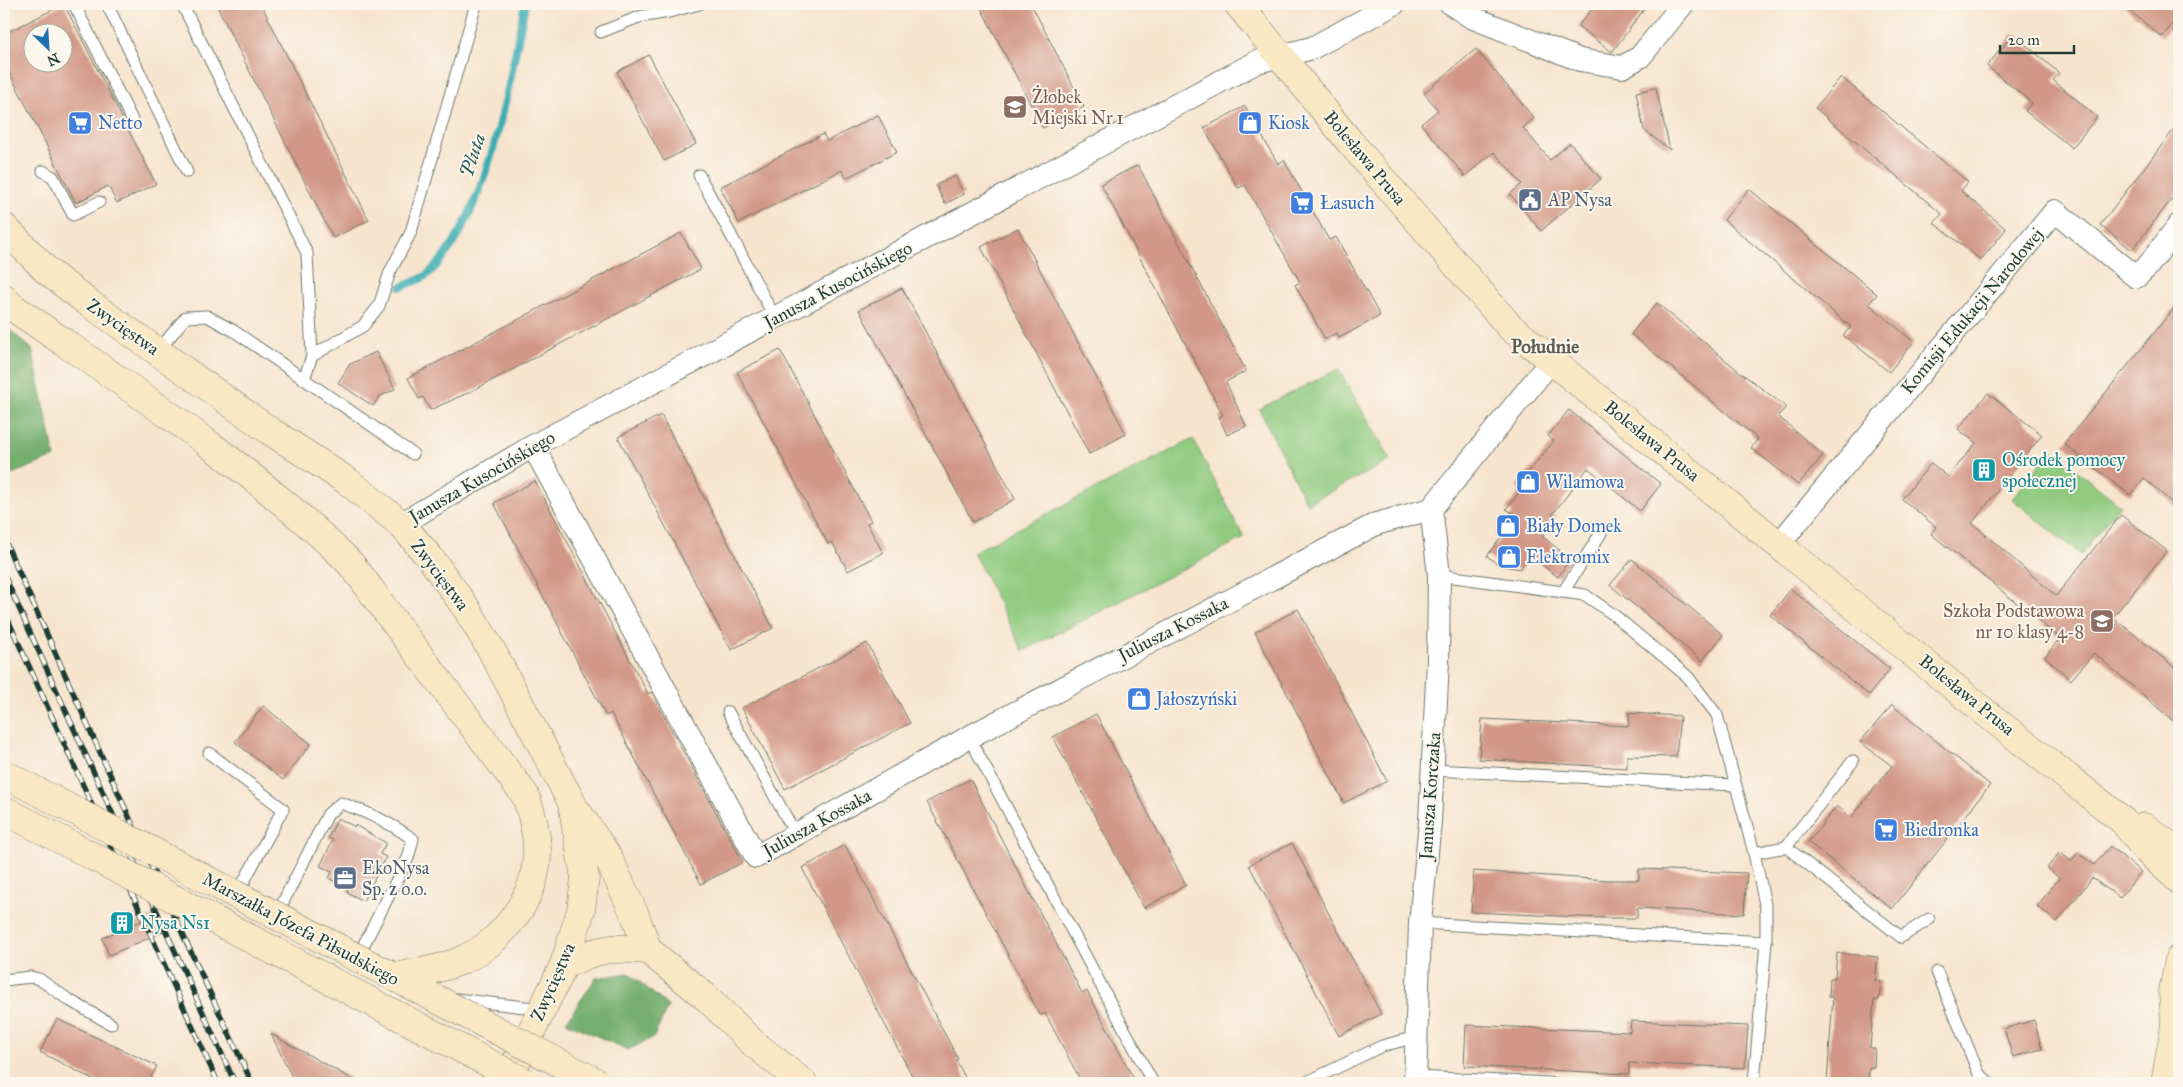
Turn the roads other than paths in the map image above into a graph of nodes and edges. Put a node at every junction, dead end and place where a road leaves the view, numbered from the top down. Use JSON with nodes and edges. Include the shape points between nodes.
{"nodes":[{"id":1,"x":74,"y":4,"type":"edge"},
{"id":2,"x":107,"y":4,"type":"edge"},
{"id":3,"x":182,"y":4,"type":"edge"},
{"id":4,"x":476,"y":4,"type":"edge"},
{"id":5,"x":699,"y":4,"type":"edge"},
{"id":6,"x":1238,"y":4,"type":"edge"},
{"id":7,"x":1394,"y":4,"type":"edge"},
{"id":8,"x":1451,"y":4,"type":"edge"},
{"id":9,"x":1683,"y":4,"type":"edge"},
{"id":10,"x":601,"y":32,"type":"dead end"},
{"id":11,"x":1281,"y":57,"type":"junction"},
{"id":12,"x":133,"y":122,"type":"dead end"},
{"id":13,"x":43,"y":171,"type":"dead end"},
{"id":14,"x":187,"y":172,"type":"dead end"},
{"id":15,"x":699,"y":175,"type":"dead end"},
{"id":16,"x":99,"y":202,"type":"dead end"},
{"id":17,"x":2179,"y":226,"type":"edge"},
{"id":18,"x":4,"y":227,"type":"edge"},
{"id":19,"x":4,"y":298,"type":"edge"},
{"id":20,"x":774,"y":318,"type":"junction"},
{"id":21,"x":158,"y":351,"type":"junction"},
{"id":22,"x":312,"y":356,"type":"junction"},
{"id":23,"x":1551,"y":361,"type":"junction"},
{"id":24,"x":304,"y":379,"type":"junction"},
{"id":25,"x":533,"y":446,"type":"junction"},
{"id":26,"x":413,"y":454,"type":"dead end"},
{"id":27,"x":1431,"y":509,"type":"junction"},
{"id":28,"x":400,"y":524,"type":"junction"},
{"id":29,"x":1601,"y":533,"type":"dead end"},
{"id":30,"x":1780,"y":544,"type":"junction"},
{"id":31,"x":1439,"y":575,"type":"junction"},
{"id":32,"x":1562,"y":592,"type":"junction"},
{"id":33,"x":728,"y":712,"type":"dead end"},
{"id":34,"x":969,"y":737,"type":"junction"},
{"id":35,"x":209,"y":753,"type":"dead end"},
{"id":36,"x":1853,"y":760,"type":"dead end"},
{"id":37,"x":1433,"y":770,"type":"junction"},
{"id":38,"x":4,"y":774,"type":"edge"},
{"id":39,"x":1735,"y":785,"type":"junction"},
{"id":40,"x":572,"y":803,"type":"junction"},
{"id":41,"x":4,"y":810,"type":"edge"},
{"id":42,"x":2122,"y":820,"type":"junction"},
{"id":43,"x":796,"y":836,"type":"junction"},
{"id":44,"x":1786,"y":846,"type":"junction"},
{"id":45,"x":2179,"y":852,"type":"edge"},
{"id":46,"x":1754,"y":854,"type":"junction"},
{"id":47,"x":2179,"y":880,"type":"edge"},
{"id":48,"x":280,"y":908,"type":"junction"},
{"id":49,"x":1929,"y":920,"type":"dead end"},
{"id":50,"x":1420,"y":923,"type":"junction"},
{"id":51,"x":1766,"y":942,"type":"junction"},
{"id":52,"x":360,"y":950,"type":"junction"},
{"id":53,"x":648,"y":950,"type":"junction"},
{"id":54,"x":2179,"y":959,"type":"edge"},
{"id":55,"x":564,"y":965,"type":"junction"},
{"id":56,"x":1937,"y":972,"type":"dead end"},
{"id":57,"x":393,"y":978,"type":"junction"},
{"id":58,"x":4,"y":980,"type":"edge"},
{"id":59,"x":542,"y":1009,"type":"junction"},
{"id":60,"x":2177,"y":1023,"type":"edge"},
{"id":61,"x":111,"y":1024,"type":"dead end"},
{"id":62,"x":1416,"y":1037,"type":"junction"},
{"id":63,"x":1415,"y":1080,"type":"edge"},
{"id":64,"x":506,"y":1083,"type":"edge"},
{"id":65,"x":527,"y":1083,"type":"edge"},
{"id":66,"x":598,"y":1083,"type":"edge"},
{"id":67,"x":803,"y":1083,"type":"edge"},
{"id":68,"x":1153,"y":1083,"type":"edge"},
{"id":69,"x":1304,"y":1083,"type":"edge"},
{"id":70,"x":1549,"y":1083,"type":"edge"},
{"id":71,"x":1754,"y":1083,"type":"edge"},
{"id":72,"x":1990,"y":1083,"type":"edge"},
{"id":73,"x":2165,"y":1083,"type":"edge"}],
"edges":[{"from":1,"to":12,"type":"lane"},
{"from":2,"to":14,"type":"lane"},
{"from":3,"to":22,"type":"lane","via":[[307,253]]},
{"from":4,"to":22,"type":"lane","via":[[411,232],[390,272],[379,306],[362,326]]},
{"from":5,"to":10,"type":"lane","via":[[640,17]]},
{"from":6,"to":11,"type":"main road","name":"Bolesława Prusa"},
{"from":7,"to":11,"type":"street","name":"Janusza Kusocińskiego","via":[[1312,48]]},
{"from":8,"to":9,"type":"street","via":[[1471,17],[1580,60],[1622,66],[1640,57]]},
{"from":11,"to":20,"type":"street","name":"Janusza Kusocińskiego","via":[[1257,62]]},
{"from":11,"to":23,"type":"main road","name":"Bolesława Prusa","via":[[1494,311]]},
{"from":13,"to":16,"type":"lane","via":[[53,177],[73,215]]},
{"from":15,"to":20,"type":"lane"},
{"from":17,"to":30,"type":"street","name":"Komisji Edukacji Narodowej","via":[[2136,277],[2056,211]]},
{"from":18,"to":21,"type":"main road","name":"Zwycięstwa","via":[[47,271]]},
{"from":19,"to":57,"type":"main road","bridge":true,"via":[[275,495],[346,560],[525,795],[536,832],[538,856],[535,876],[520,910],[496,940],[460,961]]},
{"from":20,"to":25,"type":"street","name":"Janusza Kusocińskiego"},
{"from":21,"to":24,"type":"lane","via":[[186,317],[207,316]]},
{"from":21,"to":28,"type":"main road","name":"Zwycięstwa","via":[[347,481]]},
{"from":22,"to":24,"type":"lane"},
{"from":23,"to":27,"type":"street"},
{"from":23,"to":30,"type":"main road","name":"Bolesława Prusa"},
{"from":24,"to":26,"type":"lane"},
{"from":25,"to":28,"type":"street","name":"Janusza Kusocińskiego"},
{"from":25,"to":43,"type":"street","name":"Juliusza Kossaka","via":[[756,857]]},
{"from":27,"to":31,"type":"street","name":"Janusza Korczaka"},
{"from":27,"to":34,"type":"street","name":"Juliusza Kossaka","via":[[1376,524]]},
{"from":28,"to":40,"type":"main road","name":"Zwycięstwa","via":[[431,559],[466,608],[506,676]]},
{"from":29,"to":32,"type":"lane"},
{"from":30,"to":42,"type":"main road","name":"Bolesława Prusa"},
{"from":31,"to":32,"type":"lane"},
{"from":31,"to":37,"type":"street","name":"Janusza Korczaka"},
{"from":32,"to":39,"type":"lane","via":[[1585,595],[1688,677],[1717,715]]},
{"from":33,"to":43,"type":"lane"},
{"from":34,"to":43,"type":"street","name":"Juliusza Kossaka"},
{"from":34,"to":68,"type":"lane"},
{"from":35,"to":48,"type":"lane","via":[[283,809],[240,888]]},
{"from":36,"to":44,"type":"lane"},
{"from":37,"to":39,"type":"lane"},
{"from":37,"to":50,"type":"street","name":"Janusza Korczaka"},
{"from":38,"to":57,"type":"main road","name":"Marszałka Józefa Piłsudskiego","bridge":true},
{"from":39,"to":46,"type":"lane"},
{"from":40,"to":53,"type":"main road","via":[[608,857]]},
{"from":40,"to":55,"type":"main road","name":"Zwycięstwa","via":[[585,878],[581,910]]},
{"from":41,"to":65,"type":"main road","name":"Marszałka Józefa Piłsudskiego","bridge":true},
{"from":42,"to":45,"type":"main road","name":"Bolesława Prusa","via":[[2138,824]]},
{"from":42,"to":47,"type":"main road","name":"Bolesława Prusa","via":[[2147,851]]},
{"from":44,"to":46,"type":"lane"},
{"from":44,"to":49,"type":"lane","via":[[1901,937]]},
{"from":46,"to":51,"type":"lane","via":[[1766,908]]},
{"from":48,"to":52,"type":"lane"},
{"from":48,"to":52,"type":"lane","via":[[328,814],[341,803],[396,829],[413,839],[408,858]]},
{"from":50,"to":51,"type":"lane"},
{"from":50,"to":62,"type":"street","name":"Janusza Korczaka"},
{"from":51,"to":71,"type":"lane"},
{"from":52,"to":59,"type":"lane","via":[[456,999]]},
{"from":53,"to":55,"type":"main road","via":[[606,949],[591,952]]},
{"from":53,"to":67,"type":"main road"},
{"from":54,"to":60,"type":"main road","via":[[2173,990]]},
{"from":55,"to":59,"type":"main road","name":"Zwycięstwa"},
{"from":56,"to":72,"type":"lane","via":[[1979,1074]]},
{"from":57,"to":66,"type":"main road","name":"Marszałka Józefa Piłsudskiego","bridge":true},
{"from":58,"to":61,"type":"lane","via":[[39,979]]},
{"from":59,"to":64,"type":"main road","name":"Zwycięstwa"},
{"from":60,"to":73,"type":"main road"},
{"from":62,"to":63,"type":"street","name":"Janusza Korczaka"},
{"from":62,"to":69,"type":"lane","via":[[1382,1046]]},
{"from":63,"to":70,"type":"lane"}]}
